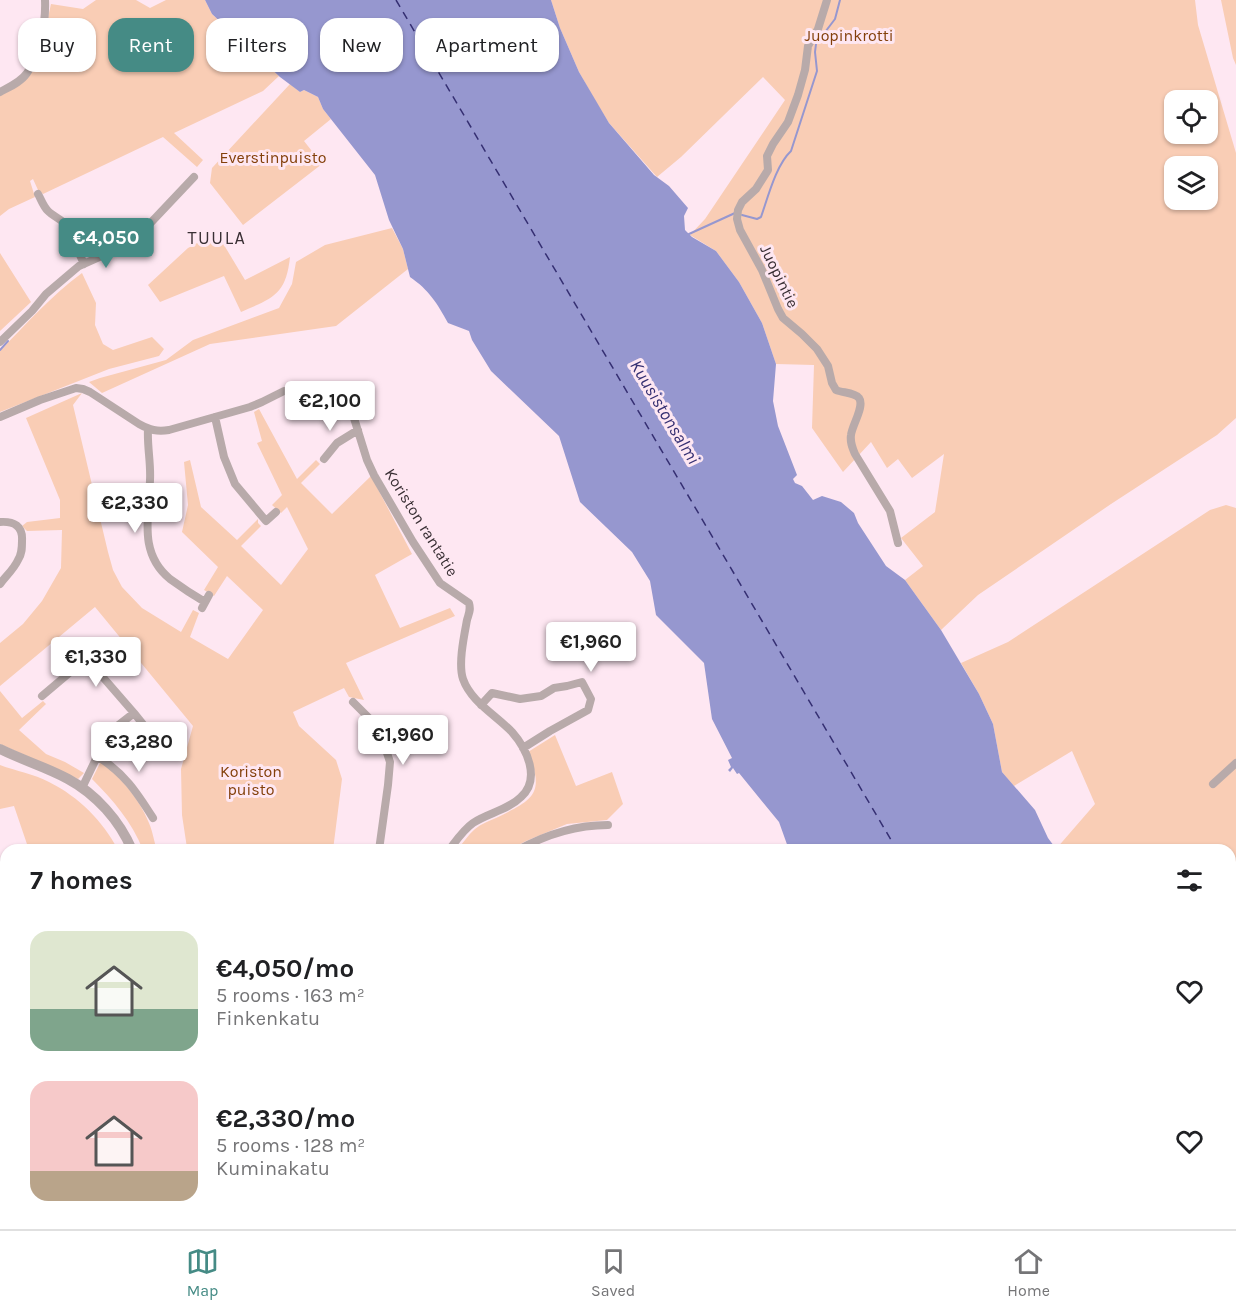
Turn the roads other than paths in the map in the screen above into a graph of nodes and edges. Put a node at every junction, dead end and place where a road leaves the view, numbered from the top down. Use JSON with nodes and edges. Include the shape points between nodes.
{"nodes":[{"id":1,"x":45,"y":0,"type":"edge"},
{"id":2,"x":827,"y":0,"type":"edge"},
{"id":3,"x":0,"y":92,"type":"edge"},
{"id":4,"x":194,"y":177,"type":"dead end"},
{"id":5,"x":38,"y":194,"type":"dead end"},
{"id":6,"x":84,"y":264,"type":"junction"},
{"id":7,"x":0,"y":342,"type":"edge"},
{"id":8,"x":0,"y":417,"type":"edge"},
{"id":9,"x":215,"y":417,"type":"junction"},
{"id":10,"x":147,"y":429,"type":"junction"},
{"id":11,"x":358,"y":430,"type":"junction"},
{"id":12,"x":324,"y":459,"type":"dead end"},
{"id":13,"x":276,"y":512,"type":"dead end"},
{"id":14,"x":0,"y":522,"type":"edge"},
{"id":15,"x":898,"y":543,"type":"dead end"},
{"id":16,"x":0,"y":584,"type":"edge"},
{"id":17,"x":205,"y":602,"type":"dead end"},
{"id":18,"x":42,"y":696,"type":"dead end"},
{"id":19,"x":353,"y":702,"type":"dead end"},
{"id":20,"x":481,"y":705,"type":"junction"},
{"id":21,"x":134,"y":712,"type":"junction"},
{"id":22,"x":146,"y":728,"type":"dead end"},
{"id":23,"x":523,"y":748,"type":"junction"},
{"id":24,"x":0,"y":751,"type":"edge"},
{"id":25,"x":97,"y":756,"type":"junction"},
{"id":26,"x":1236,"y":763,"type":"edge"},
{"id":27,"x":1213,"y":784,"type":"dead end"},
{"id":28,"x":82,"y":788,"type":"junction"},
{"id":29,"x":153,"y":818,"type":"dead end"},
{"id":30,"x":608,"y":825,"type":"dead end"},
{"id":31,"x":129,"y":844,"type":"edge"},
{"id":32,"x":380,"y":844,"type":"edge"},
{"id":33,"x":454,"y":844,"type":"edge"},
{"id":34,"x":530,"y":844,"type":"edge"}],
"edges":[{"from":1,"to":3,"type":"street","via":[[40,42],[31,66],[21,80]]},
{"from":2,"to":15,"type":"street","name":"Juopintie","via":[[808,46],[805,70],[788,122],[772,144],[767,156],[768,170],[742,202],[737,219],[783,318],[816,349],[828,366],[836,390],[859,398],[861,405],[851,445],[890,511]]},
{"from":4,"to":6,"type":"street","via":[[142,232]]},
{"from":5,"to":6,"type":"street","via":[[46,209],[67,226]]},
{"from":6,"to":7,"type":"street","via":[[46,294]]},
{"from":8,"to":10,"type":"street","via":[[76,388]]},
{"from":9,"to":10,"type":"street","name":"Koriston rantatie","via":[[169,430]]},
{"from":9,"to":11,"type":"street","name":"Koriston rantatie","via":[[284,391],[316,391],[346,396]]},
{"from":9,"to":13,"type":"street","via":[[235,484],[266,522]]},
{"from":10,"to":17,"type":"street","via":[[150,552],[170,579]]},
{"from":11,"to":12,"type":"street","via":[[337,443]]},
{"from":11,"to":20,"type":"street","name":"Koriston rantatie","via":[[374,475],[436,579],[469,603],[460,668],[469,691]]},
{"from":14,"to":16,"type":"street","via":[[19,527],[22,552]]},
{"from":18,"to":21,"type":"street","via":[[88,660]]},
{"from":19,"to":32,"type":"street","via":[[382,738],[390,762]]},
{"from":20,"to":23,"type":"street","name":"Koriston rantatie"},
{"from":20,"to":23,"type":"street","via":[[492,693],[520,699],[582,682],[591,699],[588,710]]},
{"from":21,"to":22,"type":"street"},
{"from":21,"to":25,"type":"street","via":[[111,731]]},
{"from":23,"to":33,"type":"street","name":"Koriston rantatie","via":[[531,777],[527,791],[516,802],[470,825]]},
{"from":24,"to":28,"type":"street","via":[[52,771]]},
{"from":25,"to":28,"type":"street"},
{"from":25,"to":29,"type":"street","via":[[133,787]]},
{"from":26,"to":27,"type":"street"},
{"from":28,"to":31,"type":"street","via":[[109,813]]},
{"from":30,"to":34,"type":"street","via":[[562,831]]}]}
